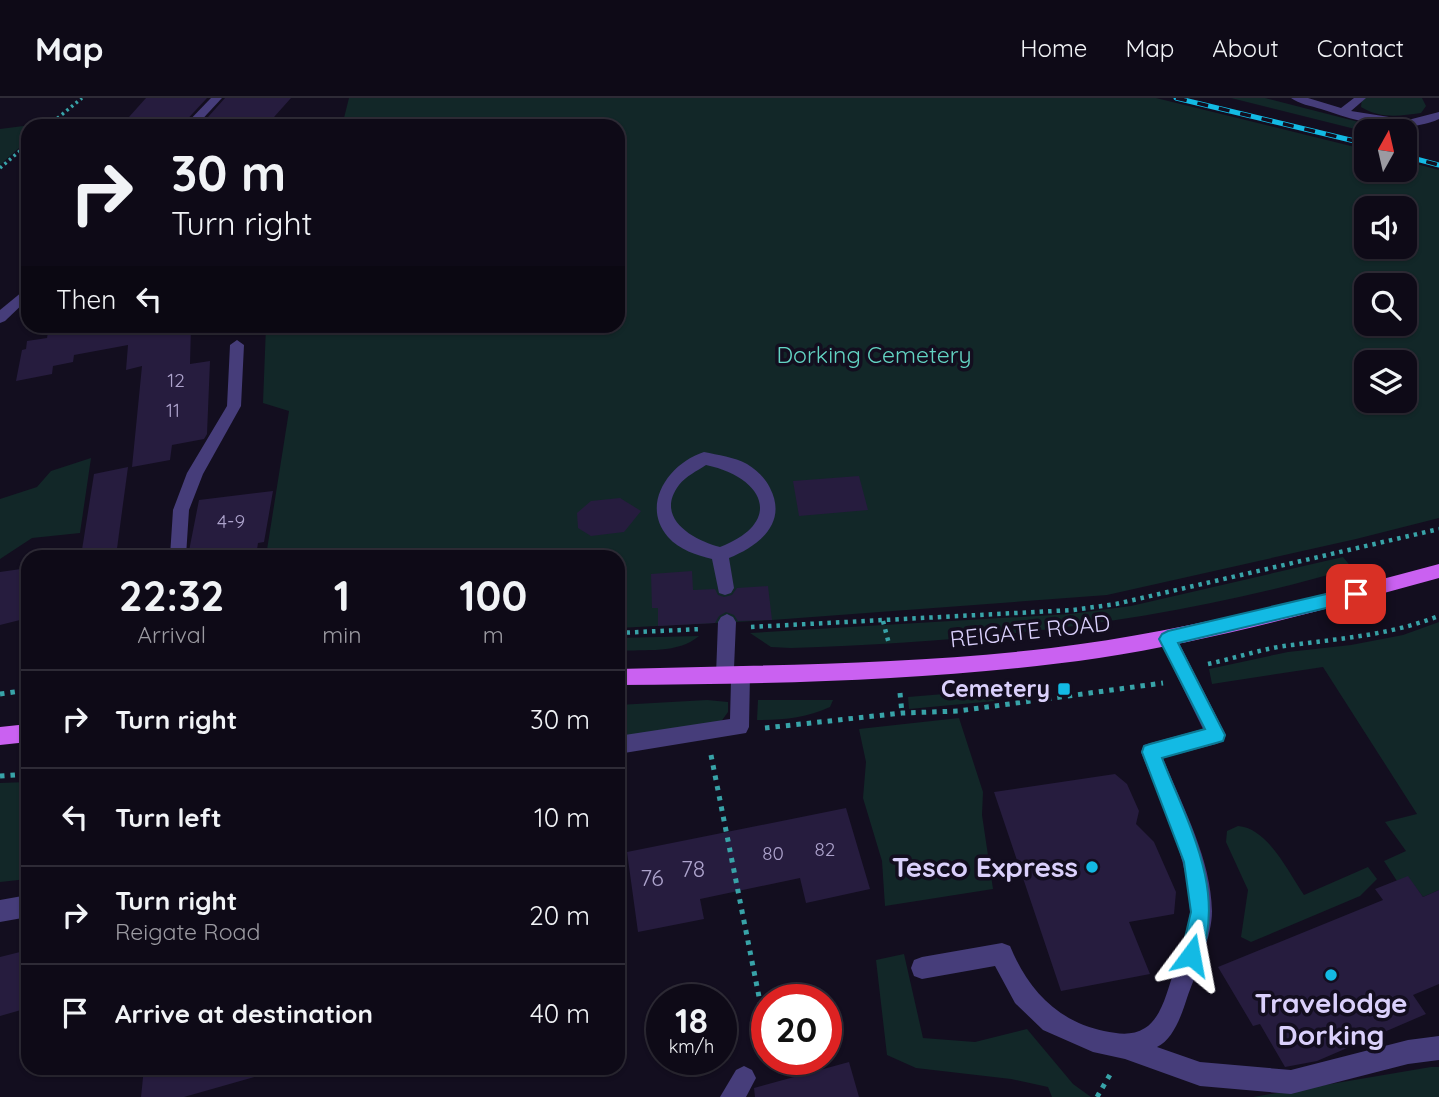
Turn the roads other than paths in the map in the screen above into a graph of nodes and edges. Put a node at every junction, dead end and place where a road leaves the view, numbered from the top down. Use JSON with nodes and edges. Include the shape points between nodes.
{"nodes":[{"id":1,"x":217,"y":98,"type":"edge"},
{"id":2,"x":1296,"y":98,"type":"edge"},
{"id":3,"x":1361,"y":98,"type":"edge"},
{"id":4,"x":1343,"y":112,"type":"junction"},
{"id":5,"x":1437,"y":118,"type":"edge"},
{"id":6,"x":197,"y":119,"type":"edge"},
{"id":7,"x":21,"y":297,"type":"edge"},
{"id":8,"x":0,"y":318,"type":"edge"},
{"id":9,"x":237,"y":345,"type":"dead end"},
{"id":10,"x":178,"y":550,"type":"edge"},
{"id":11,"x":720,"y":554,"type":"junction"},
{"id":12,"x":1439,"y":571,"type":"edge"},
{"id":13,"x":725,"y":589,"type":"dead end"},
{"id":14,"x":727,"y":625,"type":"road end"},
{"id":15,"x":1168,"y":639,"type":"junction"},
{"id":16,"x":733,"y":674,"type":"junction"},
{"id":17,"x":625,"y":677,"type":"edge"},
{"id":18,"x":21,"y":734,"type":"edge"},
{"id":19,"x":0,"y":736,"type":"edge"},
{"id":20,"x":625,"y":744,"type":"edge"},
{"id":21,"x":21,"y":908,"type":"edge"},
{"id":22,"x":0,"y":912,"type":"edge"},
{"id":23,"x":922,"y":968,"type":"dead end"},
{"id":24,"x":1125,"y":1047,"type":"junction"},
{"id":25,"x":1439,"y":1048,"type":"edge"}],
"edges":[{"from":1,"to":6,"type":"street"},
{"from":2,"to":4,"type":"street"},
{"from":3,"to":4,"type":"street"},
{"from":4,"to":5,"type":"street","via":[[1410,123]]},
{"from":7,"to":8,"type":"street"},
{"from":9,"to":10,"type":"street","via":[[233,406],[195,473],[181,510]]},
{"from":11,"to":11,"type":"street","via":[[697,550],[678,538],[667,524],[664,510],[666,493],[676,477],[704,458],[741,468],[766,494],[768,513],[760,531],[742,546]]},
{"from":11,"to":13,"type":"street"},
{"from":12,"to":15,"type":"main road","name":"REIGATE ROAD"},
{"from":14,"to":16,"type":"street"},
{"from":15,"to":16,"type":"main road","name":"REIGATE ROAD","via":[[1051,656],[922,667]]},
{"from":15,"to":24,"type":"street","via":[[1216,735],[1150,752],[1194,862],[1201,912],[1171,1010],[1155,1036]]},
{"from":16,"to":17,"type":"main road","name":"REIGATE ROAD"},
{"from":16,"to":20,"type":"street","via":[[739,727]]},
{"from":18,"to":19,"type":"main road"},
{"from":21,"to":22,"type":"street"},
{"from":23,"to":24,"type":"street","via":[[1002,954],[1023,995],[1051,1022],[1093,1040]]},
{"from":24,"to":25,"type":"street","via":[[1200,1074],[1291,1082]]}]}
